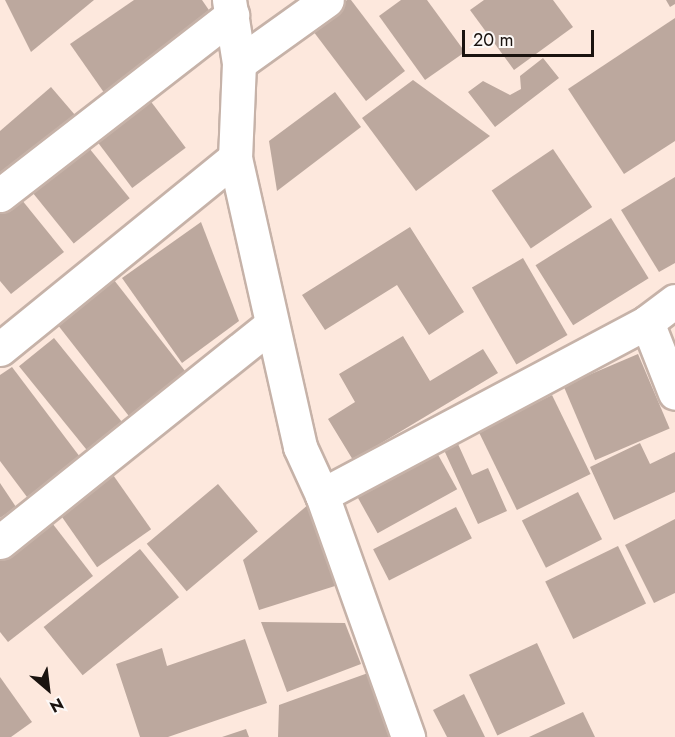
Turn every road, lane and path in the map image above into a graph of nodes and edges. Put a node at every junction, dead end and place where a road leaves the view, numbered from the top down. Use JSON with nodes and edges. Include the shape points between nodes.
{"nodes":[{"id":1,"x":327,"y":0,"type":"edge"},
{"id":2,"x":230,"y":7,"type":"edge"},
{"id":3,"x":239,"y":63,"type":"junction"},
{"id":4,"x":235,"y":158,"type":"junction"},
{"id":5,"x":0,"y":195,"type":"edge"},
{"id":6,"x":675,"y":301,"type":"edge"},
{"id":7,"x":647,"y":322,"type":"junction"},
{"id":8,"x":271,"y":325,"type":"junction"},
{"id":9,"x":0,"y":349,"type":"edge"},
{"id":10,"x":675,"y":393,"type":"edge"},
{"id":11,"x":322,"y":495,"type":"junction"},
{"id":12,"x":0,"y":542,"type":"edge"},
{"id":13,"x":408,"y":737,"type":"edge"}],
"edges":[{"from":1,"to":3,"type":"street"},
{"from":2,"to":3,"type":"street"},
{"from":2,"to":5,"type":"street"},
{"from":3,"to":4,"type":"street"},
{"from":4,"to":8,"type":"street"},
{"from":4,"to":9,"type":"street"},
{"from":6,"to":7,"type":"street"},
{"from":7,"to":10,"type":"street"},
{"from":7,"to":11,"type":"street"},
{"from":8,"to":11,"type":"street","via":[[300,447]]},
{"from":8,"to":12,"type":"street"},
{"from":11,"to":13,"type":"street"}]}
